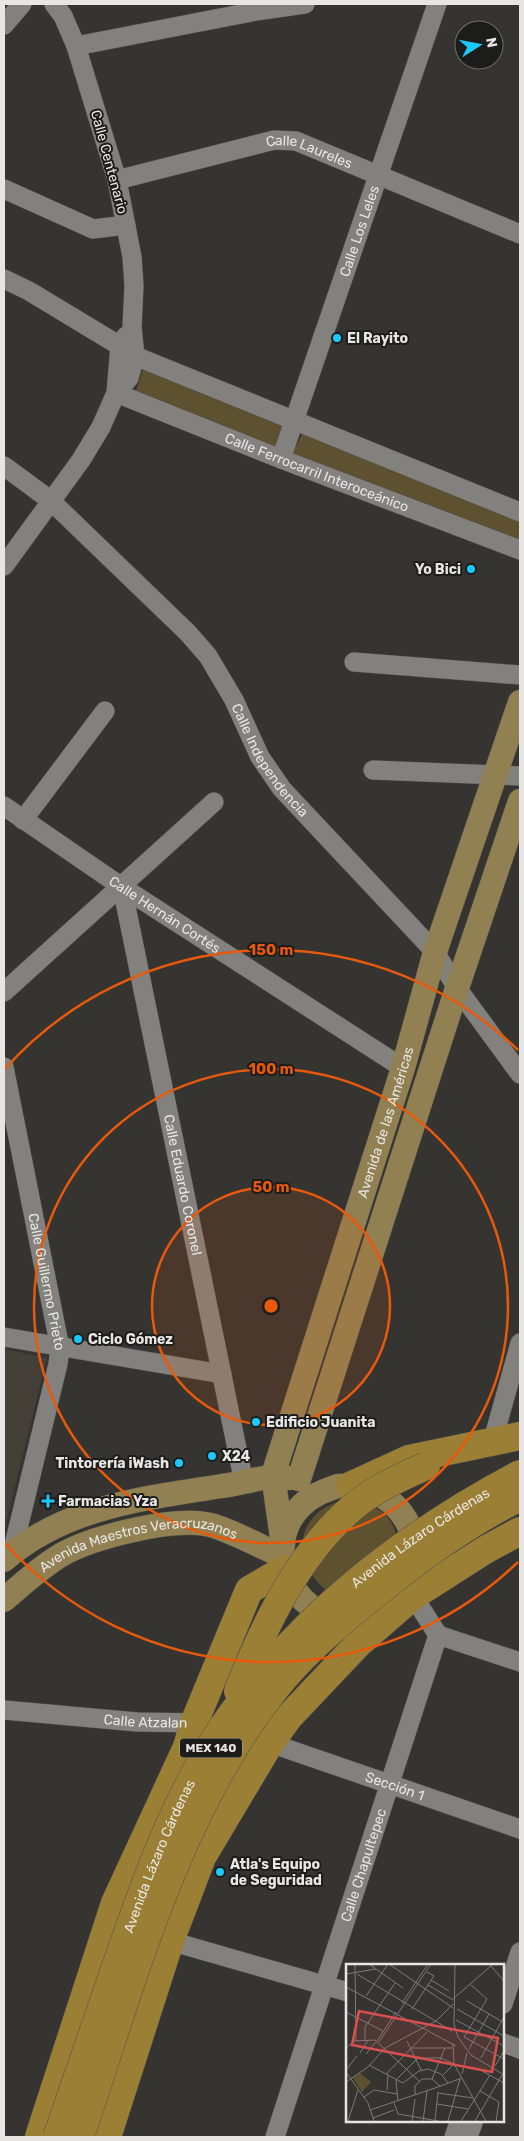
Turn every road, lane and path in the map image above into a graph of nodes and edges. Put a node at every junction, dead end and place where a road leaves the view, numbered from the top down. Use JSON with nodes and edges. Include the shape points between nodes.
{"nodes":[{"id":1,"x":22,"y":4,"type":"edge"},
{"id":2,"x":54,"y":4,"type":"edge"},
{"id":3,"x":305,"y":4,"type":"edge"},
{"id":4,"x":437,"y":4,"type":"edge"},
{"id":5,"x":258,"y":7,"type":"edge"},
{"id":6,"x":4,"y":24,"type":"edge"},
{"id":7,"x":76,"y":46,"type":"junction"},
{"id":8,"x":378,"y":176,"type":"junction"},
{"id":9,"x":116,"y":180,"type":"junction"},
{"id":10,"x":4,"y":189,"type":"edge"},
{"id":11,"x":126,"y":225,"type":"junction"},
{"id":12,"x":520,"y":234,"type":"edge"},
{"id":13,"x":4,"y":279,"type":"edge"},
{"id":14,"x":127,"y":351,"type":"junction"},
{"id":15,"x":116,"y":393,"type":"junction"},
{"id":16,"x":294,"y":420,"type":"junction"},
{"id":17,"x":281,"y":459,"type":"junction"},
{"id":18,"x":4,"y":466,"type":"edge"},
{"id":19,"x":50,"y":500,"type":"junction"},
{"id":20,"x":520,"y":512,"type":"edge"},
{"id":21,"x":520,"y":550,"type":"edge"},
{"id":22,"x":4,"y":566,"type":"edge"},
{"id":23,"x":354,"y":662,"type":"dead end"},
{"id":24,"x":520,"y":675,"type":"edge"},
{"id":25,"x":520,"y":702,"type":"edge"},
{"id":26,"x":105,"y":711,"type":"dead end"},
{"id":27,"x":373,"y":770,"type":"dead end"},
{"id":28,"x":495,"y":776,"type":"junction"},
{"id":29,"x":520,"y":776,"type":"edge"},
{"id":30,"x":520,"y":801,"type":"edge"},
{"id":31,"x":214,"y":802,"type":"dead end"},
{"id":32,"x":4,"y":806,"type":"edge"},
{"id":33,"x":23,"y":820,"type":"junction"},
{"id":34,"x":122,"y":887,"type":"junction"},
{"id":35,"x":435,"y":952,"type":"junction"},
{"id":36,"x":457,"y":988,"type":"junction"},
{"id":37,"x":4,"y":992,"type":"edge"},
{"id":38,"x":4,"y":1067,"type":"edge"},
{"id":39,"x":403,"y":1068,"type":"junction"},
{"id":40,"x":520,"y":1074,"type":"edge"},
{"id":41,"x":4,"y":1336,"type":"edge"},
{"id":42,"x":520,"y":1343,"type":"edge"},
{"id":43,"x":60,"y":1348,"type":"junction"},
{"id":44,"x":222,"y":1374,"type":"junction"},
{"id":45,"x":520,"y":1436,"type":"edge"},
{"id":46,"x":494,"y":1440,"type":"junction"},
{"id":47,"x":520,"y":1447,"type":"edge"},
{"id":48,"x":520,"y":1474,"type":"edge"},
{"id":49,"x":273,"y":1475,"type":"junction"},
{"id":50,"x":299,"y":1479,"type":"junction"},
{"id":51,"x":244,"y":1483,"type":"junction"},
{"id":52,"x":344,"y":1486,"type":"junction"},
{"id":53,"x":520,"y":1497,"type":"edge"},
{"id":54,"x":520,"y":1530,"type":"edge"},
{"id":55,"x":6,"y":1554,"type":"edge"},
{"id":56,"x":283,"y":1557,"type":"junction"},
{"id":57,"x":36,"y":1571,"type":"junction"},
{"id":58,"x":414,"y":1596,"type":"junction"},
{"id":59,"x":4,"y":1600,"type":"edge"},
{"id":60,"x":438,"y":1635,"type":"junction"},
{"id":61,"x":220,"y":1660,"type":"junction"},
{"id":62,"x":520,"y":1662,"type":"edge"},
{"id":63,"x":4,"y":1710,"type":"edge"},
{"id":64,"x":288,"y":1718,"type":"junction"},
{"id":65,"x":222,"y":1729,"type":"junction"},
{"id":66,"x":190,"y":1735,"type":"junction"},
{"id":67,"x":264,"y":1752,"type":"junction"},
{"id":68,"x":389,"y":1783,"type":"junction"},
{"id":69,"x":520,"y":1829,"type":"edge"},
{"id":70,"x":170,"y":1941,"type":"junction"},
{"id":71,"x":520,"y":1952,"type":"edge"},
{"id":72,"x":325,"y":1984,"type":"junction"},
{"id":73,"x":346,"y":1991,"type":"edge"},
{"id":74,"x":504,"y":2001,"type":"edge"},
{"id":75,"x":504,"y":2043,"type":"edge"},
{"id":76,"x":520,"y":2049,"type":"edge"},
{"id":77,"x":460,"y":2121,"type":"edge"},
{"id":78,"x":474,"y":2121,"type":"edge"},
{"id":79,"x":39,"y":2137,"type":"edge"},
{"id":80,"x":57,"y":2137,"type":"edge"},
{"id":81,"x":80,"y":2137,"type":"edge"},
{"id":82,"x":107,"y":2137,"type":"edge"},
{"id":83,"x":275,"y":2137,"type":"edge"},
{"id":84,"x":454,"y":2137,"type":"edge"},
{"id":85,"x":468,"y":2137,"type":"edge"}],
"edges":[{"from":1,"to":6,"type":"street"},
{"from":2,"to":7,"type":"street","name":"Calle Centenario"},
{"from":3,"to":5,"type":"street"},
{"from":4,"to":8,"type":"street","name":"Calle Los Leles"},
{"from":5,"to":7,"type":"street"},
{"from":7,"to":9,"type":"street","name":"Calle Centenario"},
{"from":8,"to":9,"type":"street","name":"Calle Laureles","via":[[296,141],[274,140]]},
{"from":8,"to":12,"type":"street","name":"Calle Laureles"},
{"from":8,"to":16,"type":"street","name":"Calle Los Leles"},
{"from":9,"to":11,"type":"street","name":"Calle Centenario"},
{"from":10,"to":11,"type":"street","via":[[93,228]]},
{"from":11,"to":14,"type":"street","name":"Calle Centenario","via":[[134,286]]},
{"from":13,"to":14,"type":"street"},
{"from":14,"to":15,"type":"street","name":"Calle Centenario"},
{"from":14,"to":16,"type":"street"},
{"from":15,"to":17,"type":"street","name":"Calle Ferrocarril Interoceánico"},
{"from":15,"to":19,"type":"street","name":"Calle Centenario","via":[[81,460]]},
{"from":16,"to":17,"type":"street","name":"Calle Los Leles"},
{"from":16,"to":20,"type":"street"},
{"from":17,"to":21,"type":"street","name":"Calle Ferrocarril Interoceánico"},
{"from":18,"to":19,"type":"street","name":"Calle Independencia"},
{"from":19,"to":22,"type":"street","name":"Calle Centenario"},
{"from":19,"to":35,"type":"street","name":"Calle Independencia","via":[[208,656],[234,700],[260,757],[282,789]]},
{"from":23,"to":24,"type":"street"},
{"from":25,"to":28,"type":"main road","name":"Avenida de las Américas"},
{"from":26,"to":33,"type":"street"},
{"from":27,"to":28,"type":"street"},
{"from":28,"to":29,"type":"street"},
{"from":28,"to":35,"type":"main road","name":"Avenida de las Américas"},
{"from":30,"to":36,"type":"main road","name":"Avenida de las Américas"},
{"from":31,"to":34,"type":"street"},
{"from":32,"to":33,"type":"street","name":"Calle Hernán Cortés"},
{"from":33,"to":34,"type":"street","name":"Calle Hernán Cortés"},
{"from":34,"to":37,"type":"street"},
{"from":34,"to":39,"type":"street","name":"Calle Hernán Cortés"},
{"from":34,"to":44,"type":"street","name":"Calle Eduardo Coronel"},
{"from":35,"to":36,"type":"street","name":"Calle Independencia"},
{"from":35,"to":39,"type":"main road","name":"Avenida de las Américas"},
{"from":36,"to":40,"type":"street","name":"Calle Independencia"},
{"from":36,"to":50,"type":"main road","name":"Avenida de las Américas"},
{"from":38,"to":43,"type":"street","name":"Calle Guillermo Prieto"},
{"from":39,"to":49,"type":"main road","name":"Avenida de las Américas"},
{"from":41,"to":43,"type":"street"},
{"from":42,"to":46,"type":"street"},
{"from":43,"to":44,"type":"street"},
{"from":43,"to":55,"type":"street","name":"Calle Guillermo Prieto"},
{"from":44,"to":51,"type":"street","name":"Calle Eduardo Coronel"},
{"from":45,"to":46,"type":"highway"},
{"from":46,"to":52,"type":"highway","via":[[409,1459]]},
{"from":47,"to":65,"type":"highway","bridge":true,"via":[[426,1466],[386,1484],[345,1514],[312,1549],[292,1581],[254,1650]]},
{"from":48,"to":65,"type":"highway","name":"Avenida Lázaro Cárdenas","number":"MEX 140","bridge":true,"via":[[480,1495],[418,1535],[323,1610],[270,1664]]},
{"from":49,"to":50,"type":"main road"},
{"from":49,"to":51,"type":"main road"},
{"from":49,"to":56,"type":"main road","name":"Avenida de las Américas"},
{"from":50,"to":52,"type":"main road"},
{"from":51,"to":55,"type":"main road","via":[[145,1498],[78,1515]]},
{"from":52,"to":56,"type":"main road","via":[[317,1493],[300,1506],[288,1524]]},
{"from":52,"to":58,"type":"main road","via":[[376,1492],[398,1508],[411,1531]]},
{"from":53,"to":81,"type":"highway","name":"Avenida Lázaro Cárdenas","number":"MEX 140","bridge":true,"via":[[430,1551],[334,1628],[284,1678],[243,1736],[206,1798],[176,1861]]},
{"from":54,"to":58,"type":"highway","number":"MEX 140"},
{"from":55,"to":57,"type":"street"},
{"from":56,"to":57,"type":"main road","name":"Avenida Maestros Veracruzanos","via":[[206,1524],[183,1522],[151,1526],[88,1543],[62,1554]]},
{"from":56,"to":58,"type":"main road","number":"MEX 140","via":[[293,1588],[307,1604],[325,1614],[346,1619],[366,1616],[395,1608]]},
{"from":56,"to":61,"type":"highway","number":"MEX 140","via":[[249,1590]]},
{"from":57,"to":59,"type":"main road","name":"Avenida Maestros Veracruzanos"},
{"from":58,"to":60,"type":"street"},
{"from":58,"to":64,"type":"highway","number":"MEX 140","via":[[358,1644]]},
{"from":60,"to":62,"type":"street"},
{"from":60,"to":68,"type":"street","name":"Calle Chapultepec"},
{"from":61,"to":64,"type":"highway","via":[[232,1686],[248,1701],[264,1712]]},
{"from":61,"to":66,"type":"highway","number":"MEX 140"},
{"from":63,"to":66,"type":"street","name":"Calle Atzalan","via":[[136,1722]]},
{"from":64,"to":66,"type":"street","name":"Calle Atzalan"},
{"from":64,"to":67,"type":"highway","number":"MEX 140"},
{"from":65,"to":80,"type":"highway","name":"Avenida Lázaro Cárdenas","number":"MEX 140","bridge":true,"via":[[187,1790],[158,1852]]},
{"from":66,"to":67,"type":"highway","via":[[205,1739],[225,1738]]},
{"from":66,"to":79,"type":"highway","number":"MEX 140","via":[[115,1903]]},
{"from":67,"to":68,"type":"street","name":"Sección 1"},
{"from":67,"to":70,"type":"highway","number":"MEX 140","via":[[202,1857]]},
{"from":68,"to":69,"type":"street","name":"Sección 1"},
{"from":68,"to":72,"type":"street","name":"Calle Chapultepec"},
{"from":70,"to":72,"type":"street"},
{"from":70,"to":82,"type":"highway","number":"MEX 140"},
{"from":71,"to":74,"type":"street"},
{"from":72,"to":73,"type":"street"},
{"from":72,"to":83,"type":"street","name":"Calle Chapultepec"},
{"from":75,"to":76,"type":"street"},
{"from":77,"to":84,"type":"street"},
{"from":78,"to":85,"type":"street"}]}
